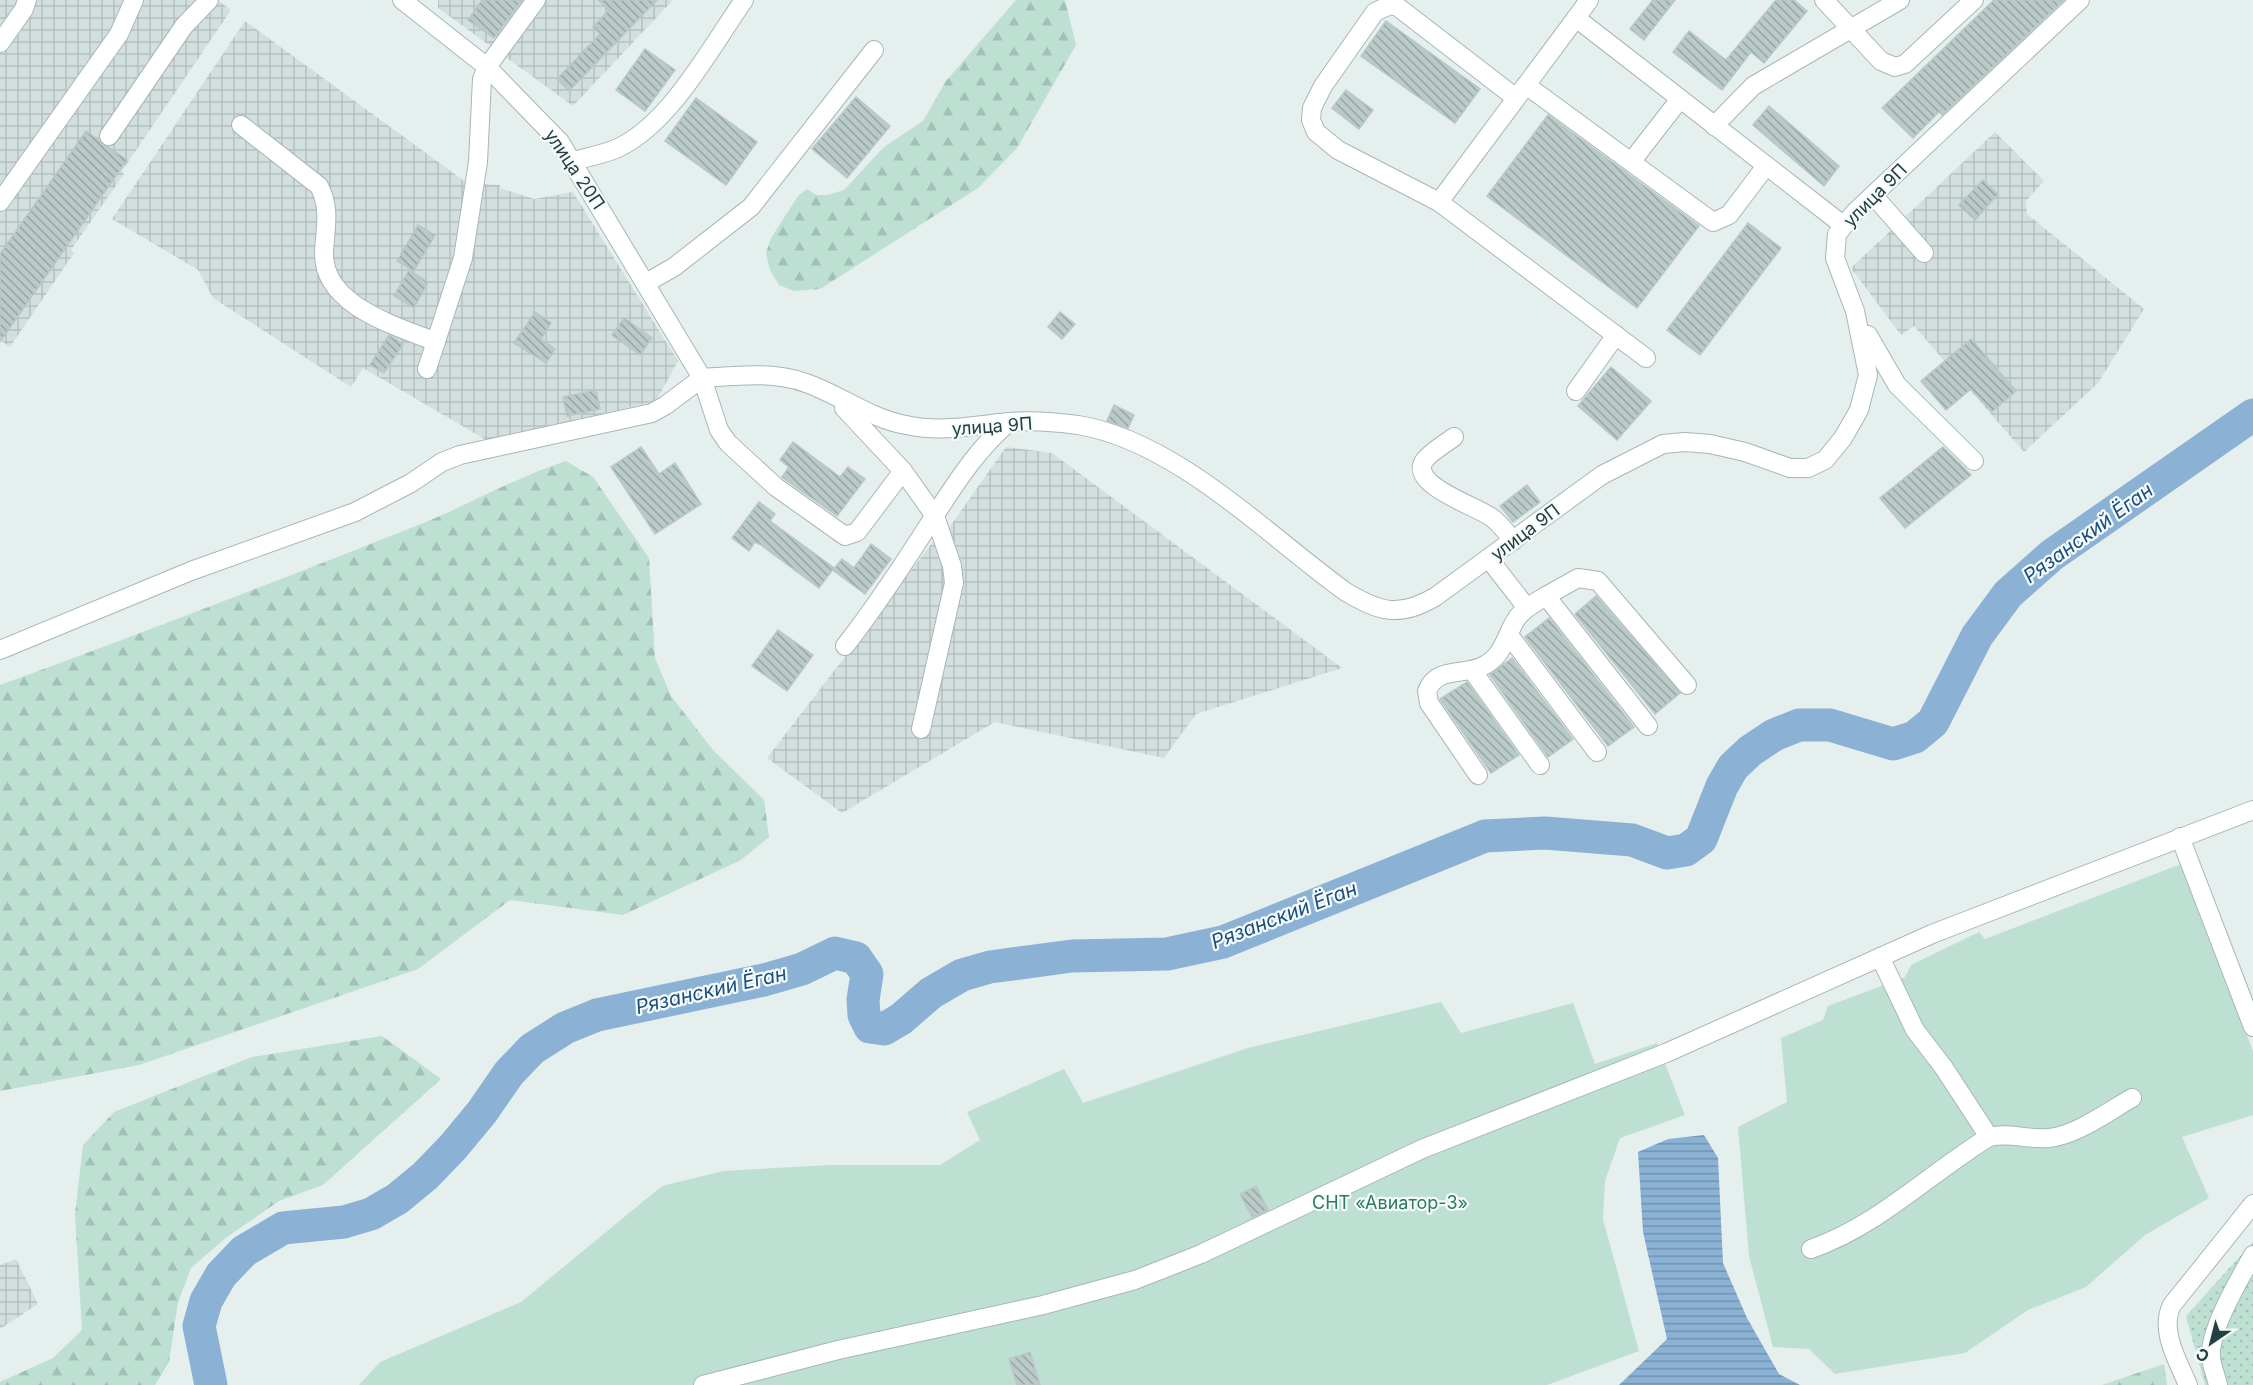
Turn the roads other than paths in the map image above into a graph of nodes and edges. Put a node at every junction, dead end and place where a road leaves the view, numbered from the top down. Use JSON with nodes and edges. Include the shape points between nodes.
{"nodes":[{"id":1,"x":27,"y":0,"type":"edge"},
{"id":2,"x":134,"y":0,"type":"edge"},
{"id":3,"x":209,"y":0,"type":"edge"},
{"id":4,"x":402,"y":0,"type":"edge"},
{"id":5,"x":536,"y":0,"type":"edge"},
{"id":6,"x":744,"y":0,"type":"edge"},
{"id":7,"x":1589,"y":0,"type":"edge"},
{"id":8,"x":1824,"y":0,"type":"edge"},
{"id":9,"x":1900,"y":0,"type":"edge"},
{"id":10,"x":1974,"y":0,"type":"edge"},
{"id":11,"x":2080,"y":0,"type":"edge"},
{"id":12,"x":1401,"y":4,"type":"edge"},
{"id":13,"x":1576,"y":18,"type":"junction"},
{"id":14,"x":1850,"y":28,"type":"junction"},
{"id":15,"x":0,"y":43,"type":"edge"},
{"id":16,"x":873,"y":50,"type":"dead end"},
{"id":17,"x":487,"y":67,"type":"junction"},
{"id":18,"x":1521,"y":91,"type":"junction"},
{"id":19,"x":1680,"y":99,"type":"junction"},
{"id":20,"x":241,"y":125,"type":"dead end"},
{"id":21,"x":1714,"y":126,"type":"junction"},
{"id":22,"x":109,"y":136,"type":"dead end"},
{"id":23,"x":573,"y":161,"type":"junction"},
{"id":24,"x":1631,"y":162,"type":"junction"},
{"id":25,"x":1766,"y":166,"type":"junction"},
{"id":26,"x":1873,"y":195,"type":"junction"},
{"id":27,"x":0,"y":202,"type":"edge"},
{"id":28,"x":1439,"y":202,"type":"junction"},
{"id":29,"x":1843,"y":225,"type":"junction"},
{"id":30,"x":1924,"y":253,"type":"dead end"},
{"id":31,"x":646,"y":283,"type":"junction"},
{"id":32,"x":1855,"y":311,"type":"junction"},
{"id":33,"x":1616,"y":335,"type":"junction"},
{"id":34,"x":436,"y":342,"type":"junction"},
{"id":35,"x":1646,"y":358,"type":"dead end"},
{"id":36,"x":427,"y":369,"type":"dead end"},
{"id":37,"x":702,"y":378,"type":"junction"},
{"id":38,"x":1576,"y":391,"type":"dead end"},
{"id":39,"x":827,"y":392,"type":"junction"},
{"id":40,"x":1009,"y":422,"type":"junction"},
{"id":41,"x":1454,"y":437,"type":"dead end"},
{"id":42,"x":1974,"y":461,"type":"dead end"},
{"id":43,"x":903,"y":471,"type":"junction"},
{"id":44,"x":935,"y":516,"type":"junction"},
{"id":45,"x":1513,"y":541,"type":"junction"},
{"id":46,"x":1489,"y":559,"type":"junction"},
{"id":47,"x":1546,"y":596,"type":"junction"},
{"id":48,"x":1527,"y":608,"type":"junction"},
{"id":49,"x":1509,"y":635,"type":"junction"},
{"id":50,"x":845,"y":646,"type":"dead end"},
{"id":51,"x":0,"y":650,"type":"edge"},
{"id":52,"x":1472,"y":670,"type":"junction"},
{"id":53,"x":1688,"y":685,"type":"dead end"},
{"id":54,"x":1648,"y":726,"type":"dead end"},
{"id":55,"x":921,"y":729,"type":"dead end"},
{"id":56,"x":1598,"y":752,"type":"dead end"},
{"id":57,"x":1540,"y":765,"type":"dead end"},
{"id":58,"x":1478,"y":775,"type":"dead end"},
{"id":59,"x":2253,"y":810,"type":"edge"},
{"id":60,"x":2180,"y":837,"type":"junction"},
{"id":61,"x":1880,"y":957,"type":"junction"},
{"id":62,"x":2253,"y":1027,"type":"edge"},
{"id":63,"x":2132,"y":1098,"type":"dead end"},
{"id":64,"x":1989,"y":1137,"type":"junction"},
{"id":65,"x":2253,"y":1204,"type":"edge"},
{"id":66,"x":1811,"y":1249,"type":"dead end"},
{"id":67,"x":2253,"y":1255,"type":"edge"},
{"id":68,"x":704,"y":1385,"type":"edge"},
{"id":69,"x":2188,"y":1385,"type":"edge"},
{"id":70,"x":2218,"y":1385,"type":"edge"}],
"edges":[{"from":1,"to":15,"type":"street"},
{"from":2,"to":27,"type":"street","via":[[119,34]]},
{"from":3,"to":22,"type":"street","via":[[184,26]]},
{"from":4,"to":17,"type":"street","name":"улица 20П"},
{"from":5,"to":17,"type":"street"},
{"from":6,"to":23,"type":"street","via":[[650,127],[617,148]]},
{"from":7,"to":13,"type":"street"},
{"from":8,"to":14,"type":"street"},
{"from":9,"to":14,"type":"street"},
{"from":10,"to":14,"type":"street","via":[[1905,64],[1895,67],[1881,61]]},
{"from":11,"to":26,"type":"street","name":"улица 9П"},
{"from":12,"to":18,"type":"street"},
{"from":12,"to":28,"type":"street","via":[[1375,12],[1323,86],[1312,108],[1311,120],[1316,132],[1338,150]]},
{"from":13,"to":18,"type":"street"},
{"from":13,"to":19,"type":"street"},
{"from":14,"to":21,"type":"street","via":[[1753,86]]},
{"from":16,"to":31,"type":"street","via":[[751,207],[674,267]]},
{"from":17,"to":23,"type":"street","name":"улица 20П","via":[[543,121]]},
{"from":17,"to":34,"type":"street","via":[[463,258]]},
{"from":18,"to":24,"type":"street"},
{"from":18,"to":28,"type":"street"},
{"from":19,"to":21,"type":"street"},
{"from":19,"to":24,"type":"street"},
{"from":20,"to":34,"type":"street","via":[[319,186],[328,209],[325,267],[341,292],[379,318]]},
{"from":21,"to":25,"type":"street"},
{"from":23,"to":31,"type":"street","name":"улица 20П"},
{"from":24,"to":25,"type":"street","via":[[1713,222],[1729,215]]},
{"from":25,"to":29,"type":"street"},
{"from":26,"to":29,"type":"street","name":"улица 9П"},
{"from":26,"to":30,"type":"street"},
{"from":28,"to":33,"type":"street"},
{"from":29,"to":32,"type":"street","name":"улица 9П","via":[[1834,244],[1835,258]]},
{"from":31,"to":37,"type":"street","name":"улица 20П"},
{"from":32,"to":42,"type":"street","via":[[1887,372]]},
{"from":32,"to":45,"type":"street","name":"улица 9П","via":[[1866,354],[1865,393],[1843,438],[1825,460],[1808,468],[1790,468],[1710,444],[1663,444],[1602,475]]},
{"from":33,"to":35,"type":"street"},
{"from":33,"to":38,"type":"street"},
{"from":34,"to":36,"type":"street"},
{"from":37,"to":39,"type":"street","name":"улица 9П","via":[[782,377]]},
{"from":37,"to":43,"type":"street","name":"улица 20П","via":[[719,430],[728,443],[776,487],[838,533],[851,536],[857,532]]},
{"from":37,"to":51,"type":"street","via":[[652,413],[460,455],[355,512],[191,571]]},
{"from":39,"to":40,"type":"street","name":"улица 9П","via":[[863,411],[906,425],[938,430]]},
{"from":39,"to":43,"type":"street"},
{"from":40,"to":44,"type":"street","via":[[984,444]]},
{"from":40,"to":46,"type":"street","name":"улица 9П","via":[[1079,426],[1151,452],[1211,486],[1328,579],[1368,605],[1390,611],[1423,604]]},
{"from":41,"to":45,"type":"street","via":[[1424,460],[1424,476],[1441,491],[1492,518]]},
{"from":43,"to":44,"type":"street"},
{"from":44,"to":50,"type":"street"},
{"from":44,"to":55,"type":"street","via":[[954,583]]},
{"from":45,"to":46,"type":"street","name":"улица 9П"},
{"from":46,"to":48,"type":"street"},
{"from":47,"to":48,"type":"street"},
{"from":47,"to":53,"type":"street","via":[[1578,578],[1598,581]]},
{"from":47,"to":54,"type":"street"},
{"from":48,"to":49,"type":"street"},
{"from":49,"to":52,"type":"street","via":[[1492,660]]},
{"from":49,"to":56,"type":"street"},
{"from":52,"to":57,"type":"street"},
{"from":52,"to":58,"type":"street","via":[[1440,676],[1428,687],[1427,698]]},
{"from":59,"to":60,"type":"street"},
{"from":60,"to":61,"type":"street"},
{"from":60,"to":62,"type":"street"},
{"from":61,"to":64,"type":"street","via":[[1915,1030]]},
{"from":61,"to":68,"type":"street","via":[[1666,1053],[1422,1149],[1201,1254],[1135,1280]]},
{"from":63,"to":64,"type":"street","via":[[2067,1133],[2038,1138],[2005,1134]]},
{"from":64,"to":66,"type":"street","via":[[1900,1201],[1833,1241]]},
{"from":65,"to":69,"type":"street","via":[[2166,1316],[2172,1346]]},
{"from":67,"to":70,"type":"street","via":[[2218,1325],[2211,1356]]}]}
